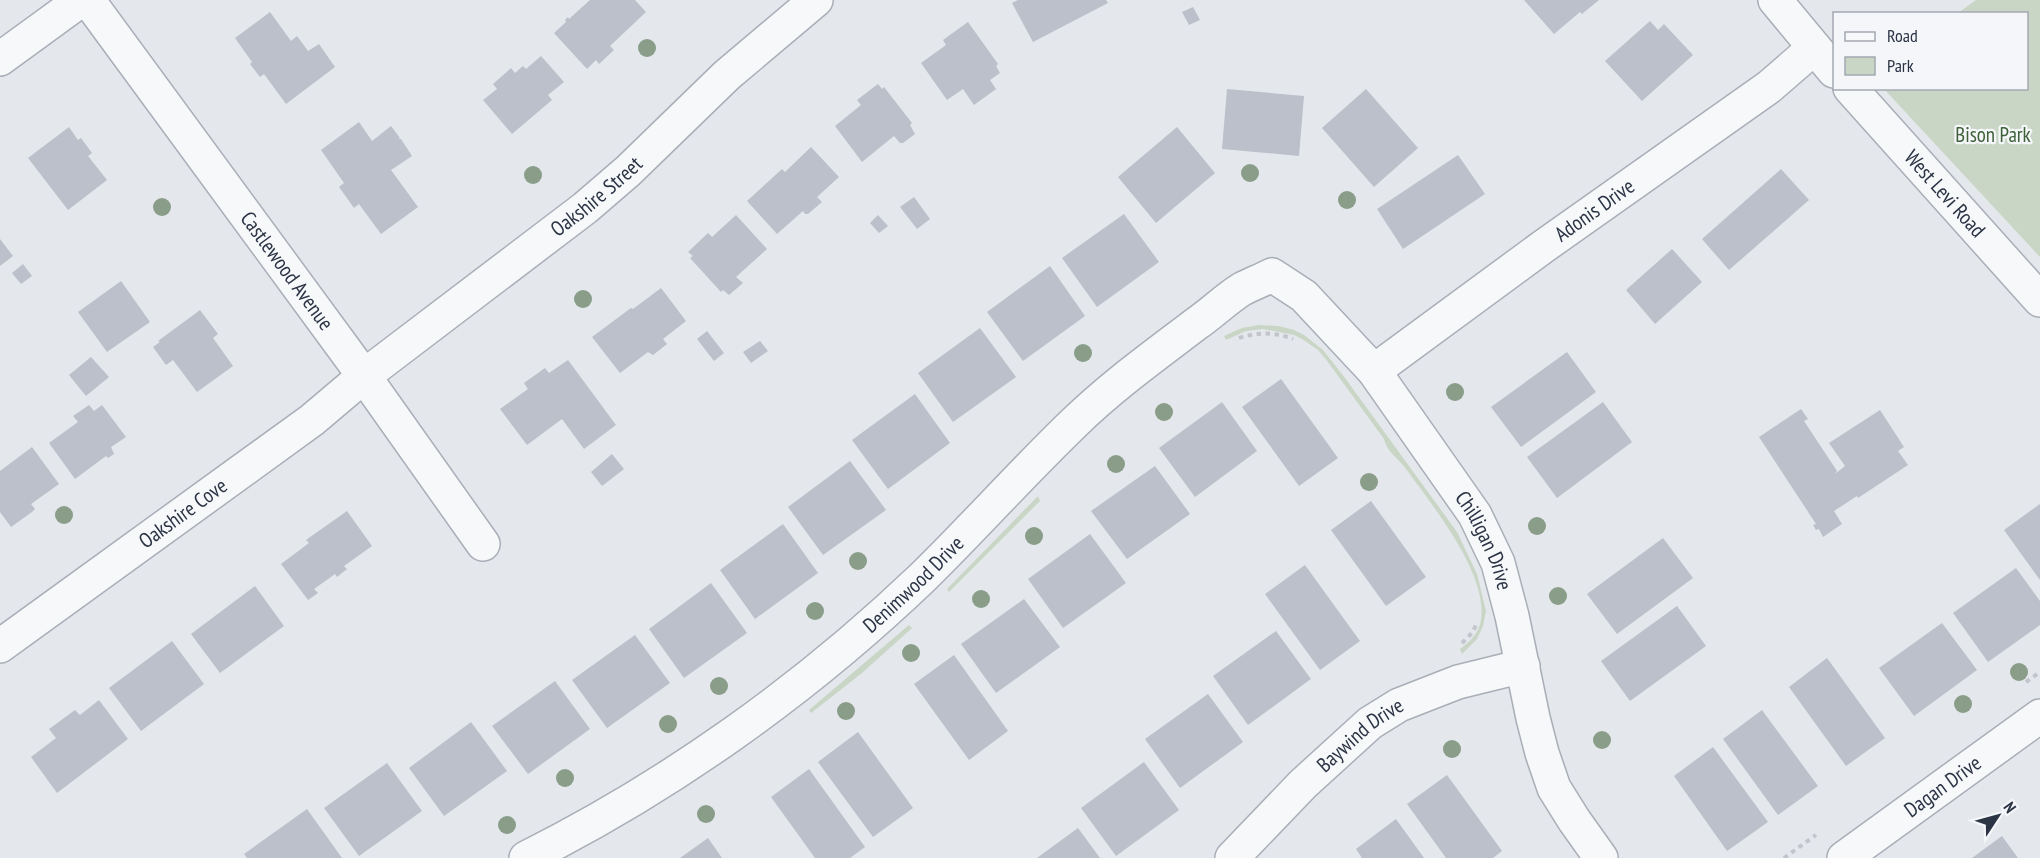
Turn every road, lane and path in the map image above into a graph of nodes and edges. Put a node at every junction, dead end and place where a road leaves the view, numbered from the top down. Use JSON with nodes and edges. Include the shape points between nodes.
{"nodes":[{"id":1,"x":81,"y":0,"type":"edge"},
{"id":2,"x":88,"y":0,"type":"edge"},
{"id":3,"x":816,"y":0,"type":"edge"},
{"id":4,"x":1775,"y":0,"type":"edge"},
{"id":5,"x":0,"y":59,"type":"edge"},
{"id":6,"x":1824,"y":60,"type":"edge"},
{"id":7,"x":1852,"y":90,"type":"edge"},
{"id":8,"x":1272,"y":275,"type":"joint"},
{"id":9,"x":2040,"y":300,"type":"edge"},
{"id":10,"x":1231,"y":341,"type":"dead end"},
{"id":11,"x":1299,"y":341,"type":"dead end"},
{"id":12,"x":1374,"y":371,"type":"junction"},
{"id":13,"x":364,"y":376,"type":"junction"},
{"id":14,"x":483,"y":544,"type":"dead end"},
{"id":15,"x":1477,"y":615,"type":"dead end"},
{"id":16,"x":0,"y":646,"type":"edge"},
{"id":17,"x":1457,"y":646,"type":"dead end"},
{"id":18,"x":1523,"y":666,"type":"junction"},
{"id":19,"x":2040,"y":718,"type":"edge"},
{"id":20,"x":525,"y":858,"type":"edge"},
{"id":21,"x":1232,"y":858,"type":"edge"},
{"id":22,"x":1601,"y":858,"type":"edge"},
{"id":23,"x":1844,"y":858,"type":"edge"}],
"edges":[{"from":1,"to":5,"type":"street"},
{"from":2,"to":13,"type":"street","name":"Castlewood Avenue"},
{"from":3,"to":13,"type":"street","name":"Oakshire Street","via":[[727,75],[585,208]]},
{"from":4,"to":6,"type":"street"},
{"from":6,"to":12,"type":"street","name":"Adonis Drive","via":[[1769,87]]},
{"from":7,"to":9,"type":"street","name":"West Levi Road"},
{"from":8,"to":12,"type":"street","name":"Chilligan Drive","via":[[1304,296]]},
{"from":8,"to":20,"type":"street","name":"Denimwood Drive","via":[[1241,290],[1121,380],[1055,441],[919,580],[841,651],[740,728],[654,786]]},
{"from":10,"to":11,"type":"path","via":[[1262,333]]},
{"from":12,"to":18,"type":"street","name":"Chilligan Drive","via":[[1485,535],[1498,563]]},
{"from":13,"to":14,"type":"street","name":"Castlewood Avenue"},
{"from":13,"to":16,"type":"street","name":"Oakshire Cove","via":[[312,420]]},
{"from":15,"to":17,"type":"path","via":[[1473,632]]},
{"from":18,"to":21,"type":"street","name":"Baywind Drive","via":[[1458,682],[1399,705],[1370,723],[1310,777]]},
{"from":18,"to":22,"type":"street","name":"Chilligan Drive","via":[[1554,788]]},
{"from":19,"to":23,"type":"street","name":"Dagan Drive"}]}
